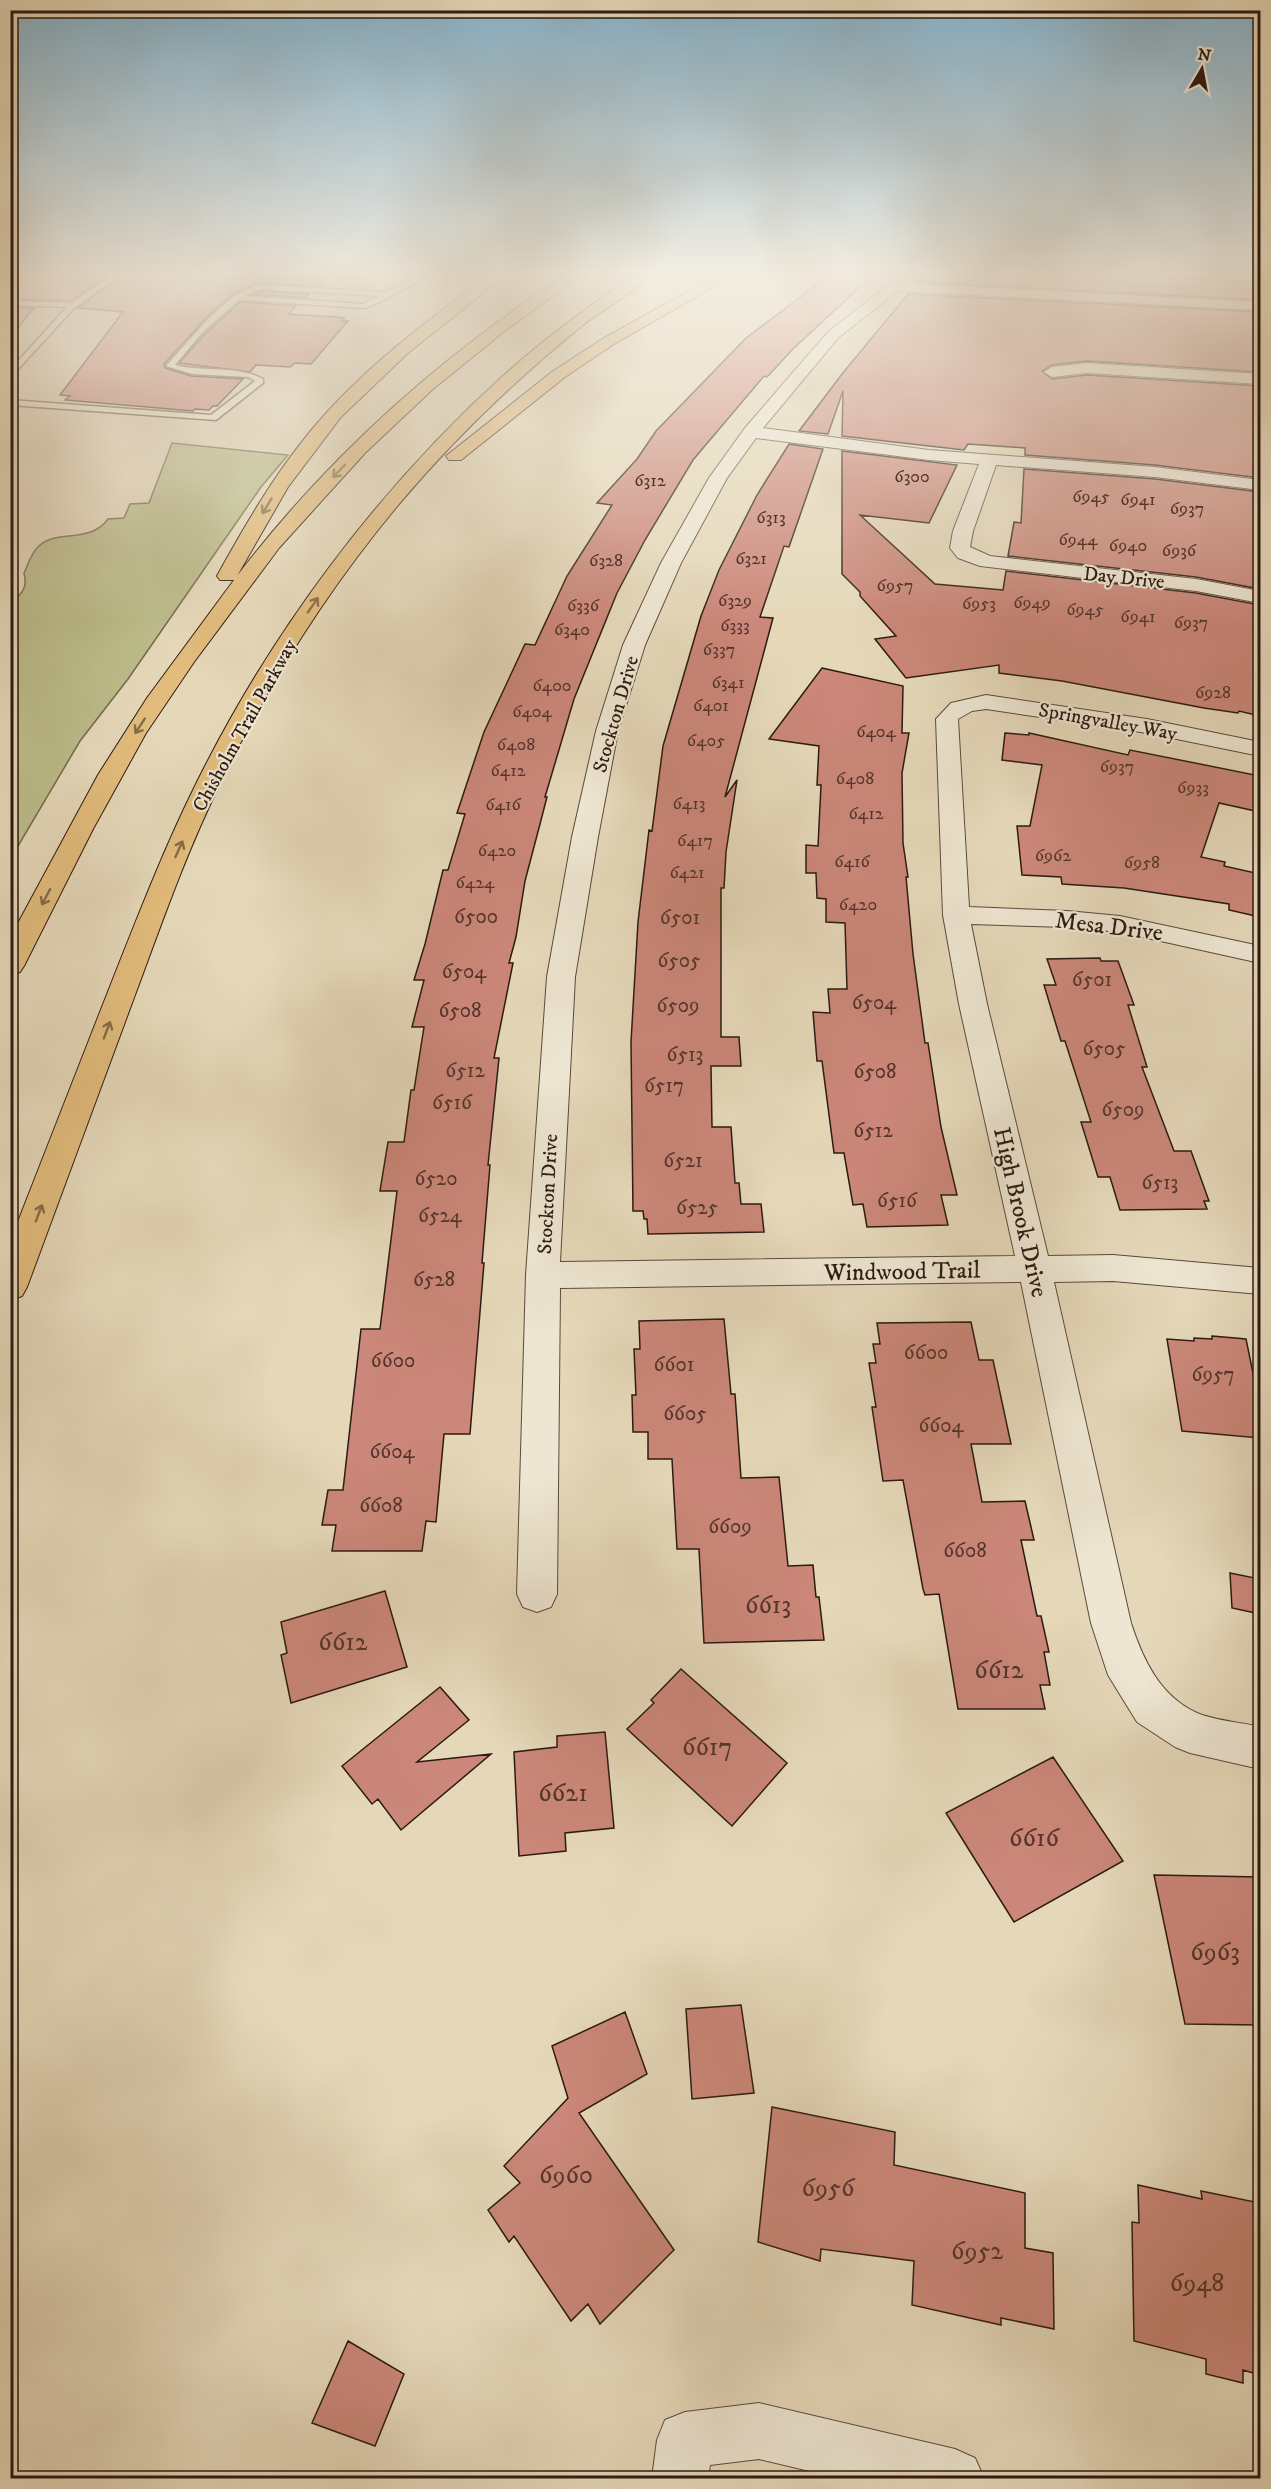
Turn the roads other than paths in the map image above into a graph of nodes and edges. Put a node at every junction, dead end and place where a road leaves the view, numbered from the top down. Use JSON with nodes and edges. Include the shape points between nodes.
{"nodes":[{"id":1,"x":248,"y":390,"type":"edge"},
{"id":2,"x":361,"y":390,"type":"edge"},
{"id":3,"x":424,"y":390,"type":"edge"},
{"id":4,"x":495,"y":390,"type":"edge"},
{"id":5,"x":538,"y":390,"type":"edge"},
{"id":6,"x":786,"y":390,"type":"edge"},
{"id":7,"x":10,"y":402,"type":"edge"},
{"id":8,"x":751,"y":432,"type":"junction"},
{"id":9,"x":989,"y":460,"type":"junction"},
{"id":10,"x":1260,"y":485,"type":"edge"},
{"id":11,"x":369,"y":529,"type":"junction"},
{"id":12,"x":1260,"y":597,"type":"edge"},
{"id":13,"x":172,"y":677,"type":"junction"},
{"id":14,"x":956,"y":709,"type":"joint"},
{"id":15,"x":1260,"y":749,"type":"edge"},
{"id":16,"x":956,"y":915,"type":"junction"},
{"id":17,"x":1260,"y":954,"type":"edge"},
{"id":18,"x":10,"y":966,"type":"edge"},
{"id":19,"x":1035,"y":1270,"type":"junction"},
{"id":20,"x":543,"y":1275,"type":"junction"},
{"id":21,"x":1260,"y":1281,"type":"edge"},
{"id":22,"x":10,"y":1287,"type":"edge"},
{"id":23,"x":537,"y":1594,"type":"dead end"},
{"id":24,"x":1260,"y":1748,"type":"edge"},
{"id":25,"x":682,"y":2459,"type":"edge"},
{"id":26,"x":956,"y":2478,"type":"edge"}],
"edges":[{"from":1,"to":7,"type":"lane","via":[[213,418]]},
{"from":2,"to":13,"type":"highway","one_way":true,"via":[[316,436],[282,482]]},
{"from":3,"to":13,"type":"highway","one_way":true,"via":[[295,516]]},
{"from":4,"to":11,"type":"highway","name":"Chisholm Trail Parkway"},
{"from":5,"to":11,"type":"highway"},
{"from":6,"to":8,"type":"street","name":"Stockton Drive"},
{"from":8,"to":9,"type":"street"},
{"from":8,"to":20,"type":"street","name":"Stockton Drive","via":[[718,478],[671,563],[634,645],[607,731],[561,977]]},
{"from":9,"to":10,"type":"street","via":[[1155,472]]},
{"from":9,"to":12,"type":"street","name":"Day Drive","via":[[963,531],[960,548],[965,554],[987,562],[1196,585]]},
{"from":22,"to":11,"type":"highway","name":"Chisholm Trail Parkway","one_way":true,"via":[[136,955],[207,785],[271,670]]},
{"from":13,"to":18,"type":"highway","one_way":true,"via":[[91,810]]},
{"from":14,"to":15,"type":"street","name":"Springvalley Way","via":[[986,702],[1147,726]]},
{"from":14,"to":16,"type":"street","name":"High Brook Drive","via":[[946,719],[946,727]]},
{"from":16,"to":17,"type":"street","name":"Mesa Drive","via":[[1120,924]]},
{"from":16,"to":19,"type":"street","name":"High Brook Drive"},
{"from":19,"to":20,"type":"street","name":"Windwood Trail"},
{"from":19,"to":21,"type":"street","name":"Windwood Trail","via":[[1113,1268]]},
{"from":19,"to":24,"type":"street","name":"High Brook Drive","via":[[1111,1623],[1123,1661],[1152,1708],[1190,1732]]},
{"from":20,"to":23,"type":"street","name":"Stockton Drive"},
{"from":25,"to":26,"type":"street","via":[[759,2432]]}]}
